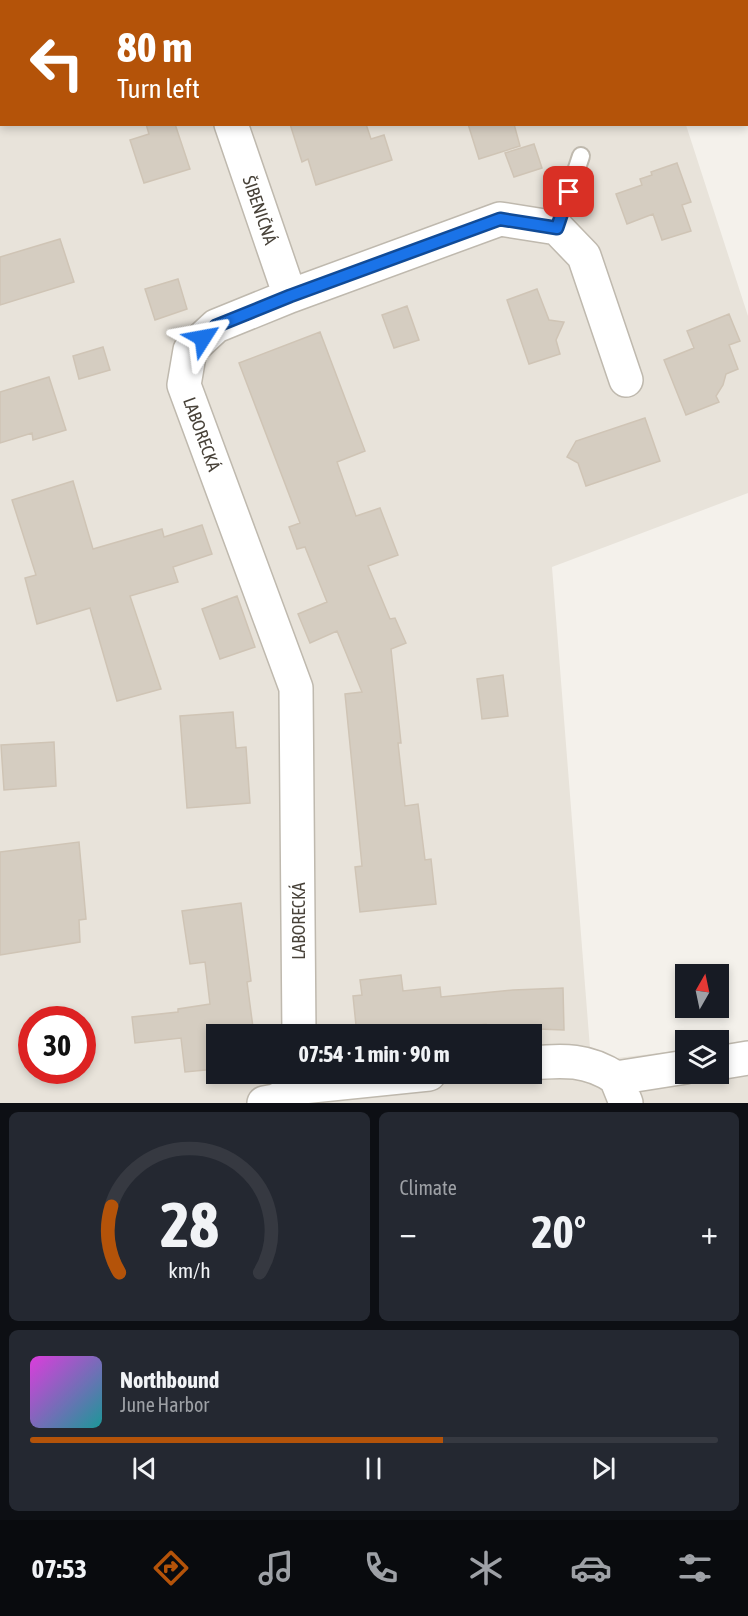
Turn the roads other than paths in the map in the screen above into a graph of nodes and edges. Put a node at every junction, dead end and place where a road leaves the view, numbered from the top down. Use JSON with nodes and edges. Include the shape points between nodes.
{"nodes":[{"id":1,"x":232,"y":126,"type":"edge"},
{"id":2,"x":581,"y":156,"type":"dead end"},
{"id":3,"x":557,"y":228,"type":"junction"},
{"id":4,"x":290,"y":296,"type":"junction"},
{"id":5,"x":626,"y":380,"type":"dead end"},
{"id":6,"x":299,"y":1024,"type":"edge"},
{"id":7,"x":748,"y":1058,"type":"edge"},
{"id":8,"x":729,"y":1061,"type":"edge"},
{"id":9,"x":542,"y":1063,"type":"edge"},
{"id":10,"x":675,"y":1071,"type":"edge"},
{"id":11,"x":297,"y":1084,"type":"edge"},
{"id":12,"x":621,"y":1090,"type":"edge"},
{"id":13,"x":264,"y":1103,"type":"edge"}],
"edges":[{"from":1,"to":4,"type":"street","name":"ŠIBENIČNÁ"},
{"from":2,"to":3,"type":"lane"},
{"from":3,"to":4,"type":"street","name":"LABORECKÁ","via":[[500,219]]},
{"from":3,"to":5,"type":"street","via":[[584,256]]},
{"from":4,"to":6,"type":"street","name":"LABORECKÁ","via":[[216,326],[190,350],[184,385],[296,688]]},
{"from":7,"to":8,"type":"street"},
{"from":9,"to":12,"type":"street","via":[[597,1065]]},
{"from":10,"to":12,"type":"street"},
{"from":11,"to":13,"type":"street","via":[[274,1101]]}]}
